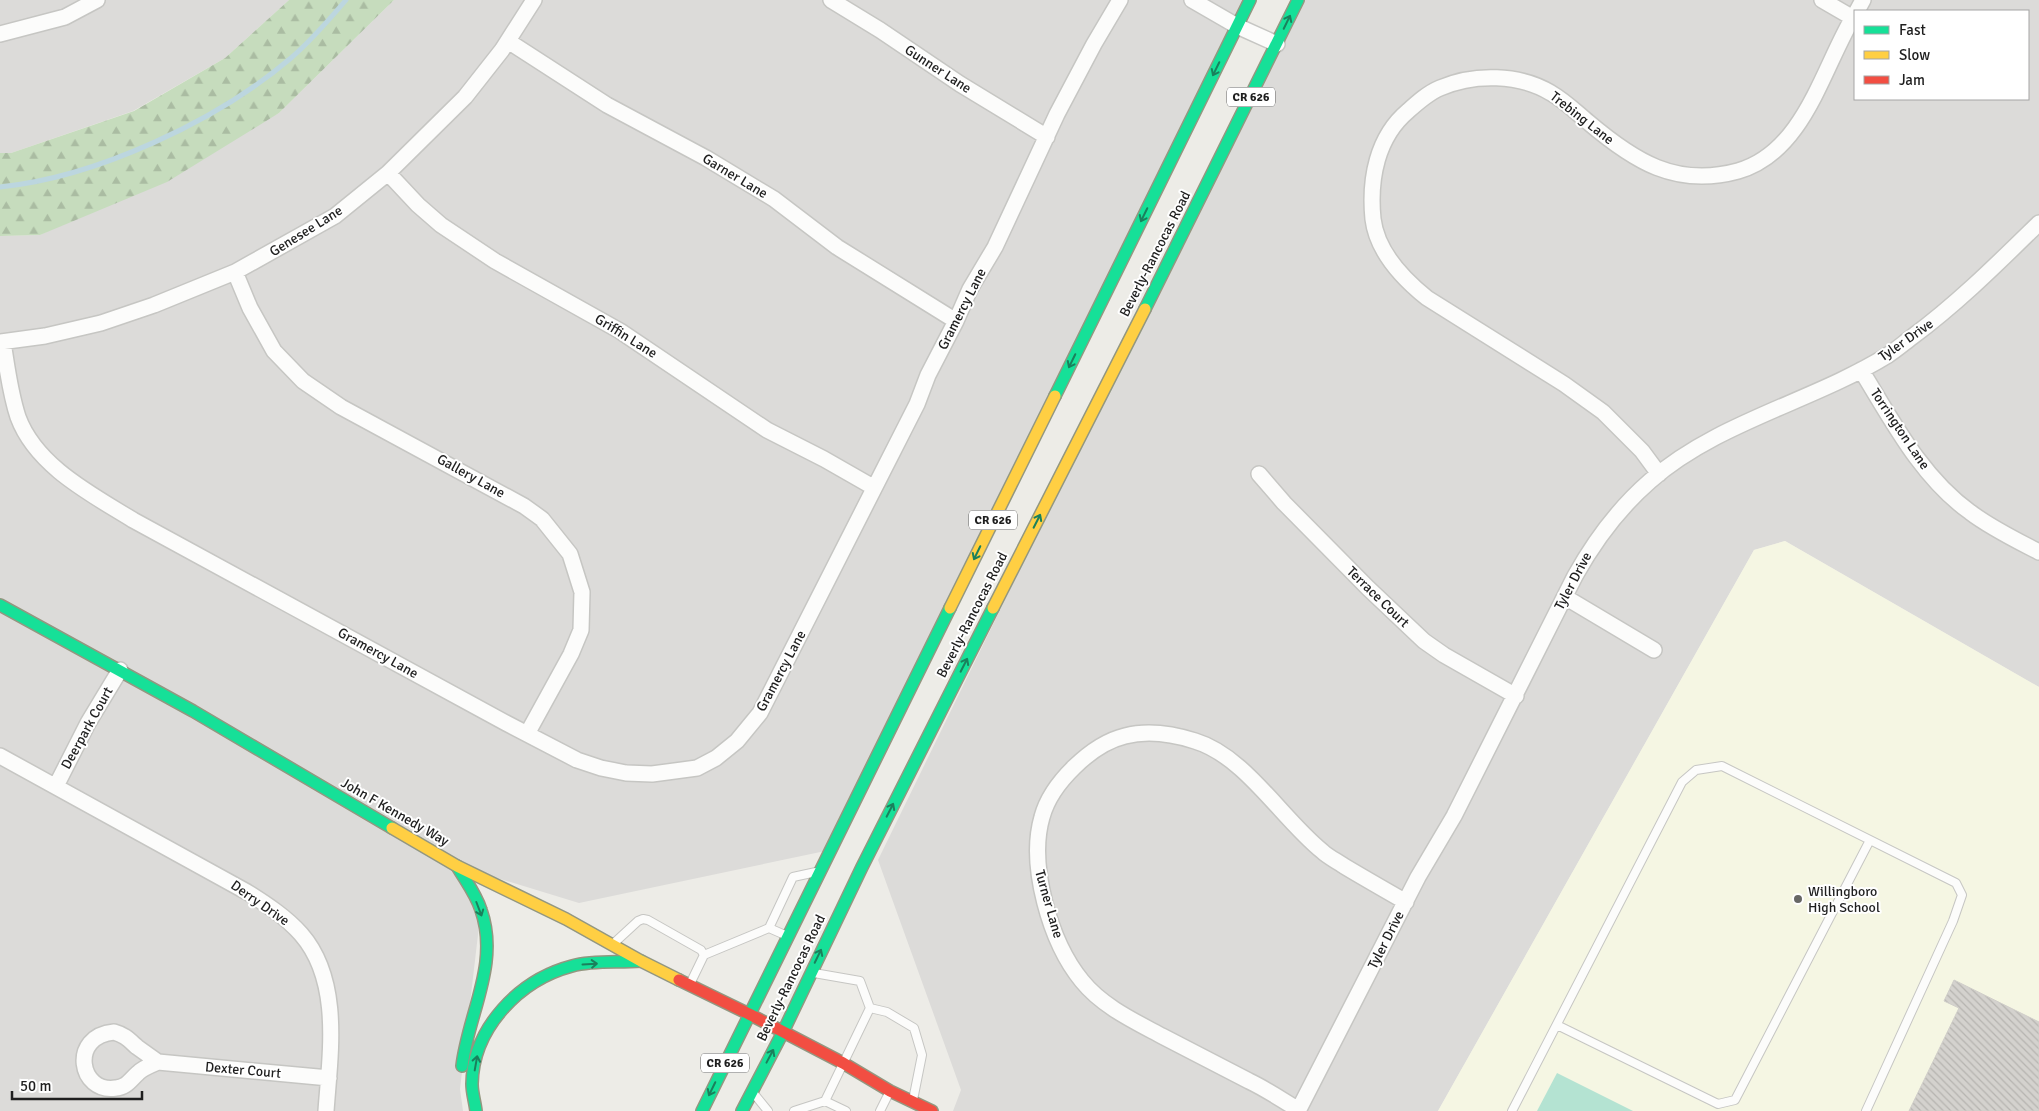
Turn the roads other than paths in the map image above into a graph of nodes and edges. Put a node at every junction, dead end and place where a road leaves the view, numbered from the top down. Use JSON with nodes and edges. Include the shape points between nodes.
{"nodes":[{"id":1,"x":97,"y":0,"type":"edge"},
{"id":2,"x":534,"y":0,"type":"edge"},
{"id":3,"x":831,"y":0,"type":"edge"},
{"id":4,"x":1120,"y":0,"type":"edge"},
{"id":5,"x":1192,"y":0,"type":"edge"},
{"id":6,"x":1250,"y":0,"type":"edge"},
{"id":7,"x":1298,"y":0,"type":"edge"},
{"id":8,"x":1822,"y":0,"type":"edge"},
{"id":9,"x":1854,"y":14,"type":"edge"},
{"id":10,"x":1854,"y":16,"type":"edge"},
{"id":11,"x":1237,"y":26,"type":"junction"},
{"id":12,"x":0,"y":34,"type":"edge"},
{"id":13,"x":508,"y":41,"type":"junction"},
{"id":14,"x":1277,"y":44,"type":"junction"},
{"id":15,"x":1047,"y":136,"type":"junction"},
{"id":16,"x":388,"y":172,"type":"junction"},
{"id":17,"x":2036,"y":232,"type":"edge"},
{"id":18,"x":235,"y":272,"type":"junction"},
{"id":19,"x":956,"y":321,"type":"junction"},
{"id":20,"x":2,"y":342,"type":"edge"},
{"id":21,"x":1861,"y":370,"type":"junction"},
{"id":22,"x":1259,"y":474,"type":"dead end"},
{"id":23,"x":1659,"y":474,"type":"junction"},
{"id":24,"x":873,"y":488,"type":"junction"},
{"id":25,"x":2039,"y":552,"type":"edge"},
{"id":26,"x":1565,"y":597,"type":"junction"},
{"id":27,"x":0,"y":605,"type":"edge"},
{"id":28,"x":1654,"y":650,"type":"dead end"},
{"id":29,"x":120,"y":670,"type":"junction"},
{"id":30,"x":1516,"y":696,"type":"junction"},
{"id":31,"x":527,"y":734,"type":"junction"},
{"id":32,"x":0,"y":756,"type":"edge"},
{"id":33,"x":56,"y":786,"type":"junction"},
{"id":34,"x":1870,"y":840,"type":"junction"},
{"id":35,"x":457,"y":866,"type":"junction"},
{"id":36,"x":820,"y":871,"type":"junction"},
{"id":37,"x":1406,"y":902,"type":"junction"},
{"id":38,"x":769,"y":928,"type":"junction"},
{"id":39,"x":788,"y":936,"type":"junction"},
{"id":40,"x":612,"y":944,"type":"junction"},
{"id":41,"x":704,"y":955,"type":"junction"},
{"id":42,"x":641,"y":961,"type":"junction"},
{"id":43,"x":810,"y":973,"type":"junction"},
{"id":44,"x":689,"y":986,"type":"junction"},
{"id":45,"x":870,"y":1008,"type":"junction"},
{"id":46,"x":749,"y":1014,"type":"junction"},
{"id":47,"x":1557,"y":1025,"type":"junction"},
{"id":48,"x":783,"y":1032,"type":"junction"},
{"id":49,"x":158,"y":1062,"type":"junction"},
{"id":50,"x":843,"y":1063,"type":"junction"},
{"id":51,"x":329,"y":1078,"type":"junction"},
{"id":52,"x":460,"y":1081,"type":"dead end"},
{"id":53,"x":752,"y":1090,"type":"junction"},
{"id":54,"x":890,"y":1091,"type":"junction"},
{"id":55,"x":825,"y":1101,"type":"junction"},
{"id":56,"x":913,"y":1102,"type":"junction"},
{"id":57,"x":1298,"y":1110,"type":"edge"},
{"id":58,"x":326,"y":1111,"type":"edge"},
{"id":59,"x":476,"y":1111,"type":"edge"},
{"id":60,"x":702,"y":1111,"type":"edge"},
{"id":61,"x":742,"y":1111,"type":"edge"},
{"id":62,"x":768,"y":1111,"type":"edge"},
{"id":63,"x":794,"y":1111,"type":"edge"},
{"id":64,"x":846,"y":1111,"type":"edge"},
{"id":65,"x":880,"y":1111,"type":"edge"},
{"id":66,"x":932,"y":1111,"type":"edge"},
{"id":67,"x":1512,"y":1111,"type":"edge"},
{"id":68,"x":1866,"y":1111,"type":"edge"}],
"edges":[{"from":1,"to":12,"type":"street","via":[[65,17]]},
{"from":2,"to":13,"type":"street","name":"Genesee Lane"},
{"from":3,"to":15,"type":"street","name":"Gunner Lane"},
{"from":4,"to":15,"type":"street","name":"Gramercy Lane"},
{"from":5,"to":11,"type":"street"},
{"from":6,"to":11,"type":"main road","name":"Beverly-Rancocas Road","number":"CR 626"},
{"from":14,"to":7,"type":"main road","name":"Beverly-Rancocas Road","number":"CR 626","one_way":true},
{"from":8,"to":9,"type":"street"},
{"from":10,"to":23,"type":"street","name":"Trebing Lane","via":[[1824,79],[1782,144],[1763,160],[1740,170],[1717,176],[1669,173],[1627,152],[1552,93],[1530,83],[1507,78],[1463,81],[1422,99],[1390,132],[1380,152],[1373,175],[1371,199],[1374,222],[1380,244],[1408,283],[1603,412],[1642,451]]},
{"from":11,"to":14,"type":"street"},
{"from":11,"to":36,"type":"main road","name":"Beverly-Rancocas Road","number":"CR 626","one_way":true},
{"from":13,"to":16,"type":"street","name":"Genesee Lane","via":[[465,97]]},
{"from":13,"to":19,"type":"street","name":"Garner Lane","via":[[606,105],[706,158],[774,199],[837,247]]},
{"from":43,"to":14,"type":"main road","name":"Beverly-Rancocas Road","number":"CR 626","one_way":true},
{"from":15,"to":19,"type":"street","name":"Gramercy Lane"},
{"from":16,"to":18,"type":"street","name":"Genesee Lane","via":[[335,216]]},
{"from":16,"to":24,"type":"street","name":"Griffin Lane","via":[[441,225],[511,272],[620,331],[767,430]]},
{"from":17,"to":21,"type":"street","name":"Tyler Drive","via":[[1936,319],[1889,354]]},
{"from":18,"to":20,"type":"street","name":"Genesee Lane","via":[[154,305],[101,322],[45,336]]},
{"from":18,"to":31,"type":"street","name":"Gallery Lane","via":[[274,351],[303,381],[341,408],[524,506],[542,519],[570,554],[582,592],[581,630]]},
{"from":19,"to":24,"type":"street","name":"Gramercy Lane"},
{"from":20,"to":31,"type":"street","name":"Gramercy Lane","via":[[14,402],[26,435],[72,481],[133,520]]},
{"from":21,"to":23,"type":"street","name":"Tyler Drive","via":[[1728,432]]},
{"from":21,"to":25,"type":"street","name":"Torrington Lane","via":[[1907,445],[1935,480],[1969,512]]},
{"from":22,"to":30,"type":"street","name":"Terrace Court","via":[[1328,548],[1418,635],[1444,655]]},
{"from":23,"to":26,"type":"street","name":"Tyler Drive","via":[[1609,524],[1590,549]]},
{"from":24,"to":31,"type":"street","name":"Gramercy Lane","via":[[760,713],[737,741],[716,758],[697,768],[652,774],[626,773],[577,760]]},
{"from":26,"to":28,"type":"street"},
{"from":26,"to":30,"type":"street","name":"Tyler Drive"},
{"from":27,"to":29,"type":"main road","name":"John F Kennedy Way"},
{"from":29,"to":33,"type":"street","name":"Deerpark Court"},
{"from":29,"to":35,"type":"main road","name":"John F Kennedy Way"},
{"from":30,"to":37,"type":"street","name":"Tyler Drive"},
{"from":32,"to":33,"type":"street","name":"Derry Drive"},
{"from":33,"to":51,"type":"street","name":"Derry Drive","via":[[247,892],[285,918],[302,935],[315,954],[328,999]]},
{"from":34,"to":47,"type":"lane","via":[[1722,766],[1696,770],[1682,782]]},
{"from":34,"to":47,"type":"lane","via":[[1735,1100],[1718,1104]]},
{"from":34,"to":68,"type":"lane","via":[[1956,883],[1962,895]]},
{"from":35,"to":40,"type":"main road","name":"John F Kennedy Way"},
{"from":35,"to":52,"type":"main road","one_way":true,"via":[[481,909],[486,937],[486,967],[469,1027]]},
{"from":36,"to":38,"type":"lane","via":[[793,877]]},
{"from":36,"to":39,"type":"main road","name":"Beverly-Rancocas Road","number":"CR 626"},
{"from":37,"to":57,"type":"street","name":"Tyler Drive"},
{"from":37,"to":57,"type":"street","name":"Turner Lane","via":[[1322,852],[1235,764],[1196,741],[1157,732],[1124,736],[1084,758],[1052,794],[1042,815],[1038,864],[1048,912],[1068,960],[1082,982],[1124,1015],[1252,1082]]},
{"from":38,"to":39,"type":"lane"},
{"from":38,"to":41,"type":"lane"},
{"from":39,"to":46,"type":"main road","name":"Beverly-Rancocas Road","number":"CR 626"},
{"from":40,"to":41,"type":"lane","via":[[643,919],[701,950]]},
{"from":40,"to":42,"type":"main road","name":"John F Kennedy Way"},
{"from":41,"to":44,"type":"lane"},
{"from":42,"to":44,"type":"main road","name":"John F Kennedy Way"},
{"from":59,"to":42,"type":"main road","one_way":true,"via":[[472,1084],[478,1053],[491,1024],[509,1000],[556,970],[574,965]]},
{"from":43,"to":45,"type":"lane","via":[[860,981]]},
{"from":43,"to":48,"type":"main road","name":"Beverly-Rancocas Road","number":"CR 626"},
{"from":44,"to":46,"type":"main road","name":"John F Kennedy Way"},
{"from":45,"to":50,"type":"lane"},
{"from":45,"to":56,"type":"lane","via":[[887,1012],[914,1028],[922,1055]]},
{"from":46,"to":48,"type":"main road","name":"John F Kennedy Way"},
{"from":46,"to":60,"type":"main road","name":"Beverly-Rancocas Road","number":"CR 626","one_way":true},
{"from":47,"to":67,"type":"lane"},
{"from":48,"to":50,"type":"main road","name":"John F Kennedy Way"},
{"from":53,"to":48,"type":"main road","name":"Beverly-Rancocas Road","number":"CR 626","one_way":true},
{"from":49,"to":49,"type":"street","via":[[114,1089],[105,1088],[89,1078],[83,1060],[89,1043],[96,1037],[114,1032],[123,1034]]},
{"from":49,"to":51,"type":"street","name":"Dexter Court"},
{"from":50,"to":54,"type":"main road","name":"John F Kennedy Way"},
{"from":50,"to":55,"type":"lane"},
{"from":51,"to":58,"type":"street","name":"Derry Drive"},
{"from":53,"to":61,"type":"main road","name":"Beverly-Rancocas Road","number":"CR 626"},
{"from":53,"to":62,"type":"lane"},
{"from":54,"to":56,"type":"main road","name":"John F Kennedy Way"},
{"from":54,"to":65,"type":"lane"},
{"from":55,"to":63,"type":"lane"},
{"from":55,"to":64,"type":"lane"},
{"from":56,"to":66,"type":"main road","name":"John F Kennedy Way"}]}
